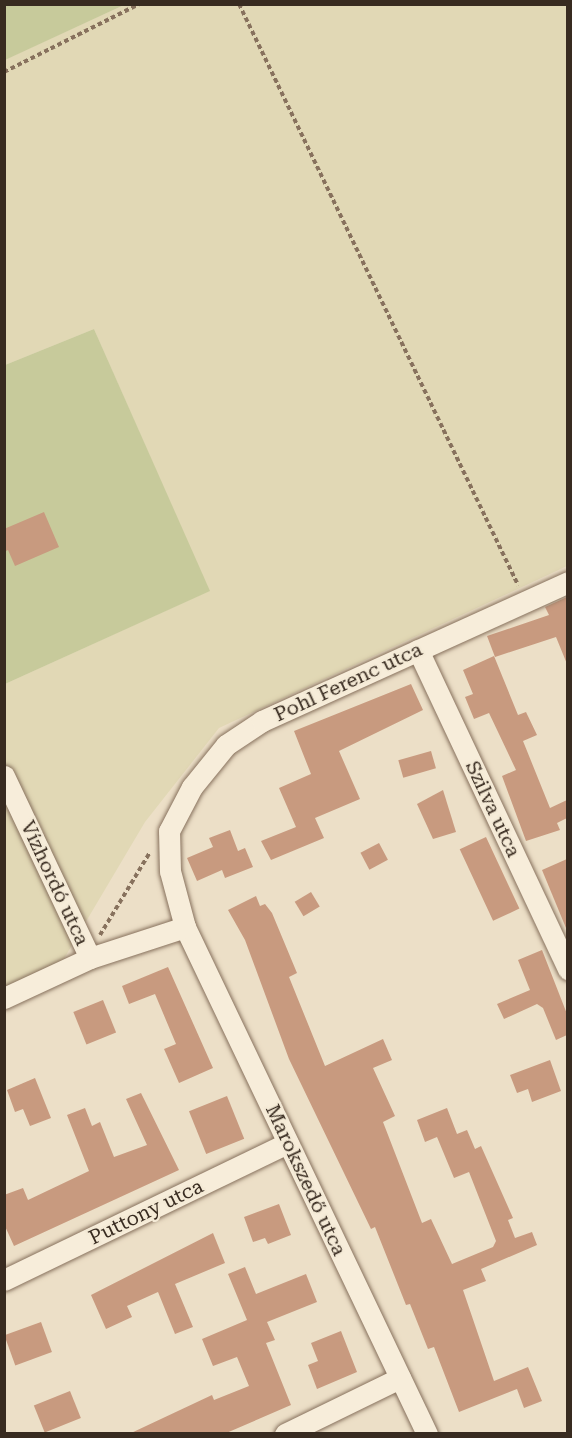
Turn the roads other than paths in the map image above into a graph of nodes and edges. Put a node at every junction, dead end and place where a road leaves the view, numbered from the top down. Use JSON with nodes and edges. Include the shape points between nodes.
{"nodes":[{"id":1,"x":567,"y":582,"type":"edge"},
{"id":2,"x":418,"y":650,"type":"junction"},
{"id":3,"x":4,"y":776,"type":"edge"},
{"id":4,"x":185,"y":927,"type":"junction"},
{"id":5,"x":90,"y":958,"type":"junction"},
{"id":6,"x":567,"y":969,"type":"edge"},
{"id":7,"x":4,"y":998,"type":"edge"},
{"id":8,"x":288,"y":1143,"type":"junction"},
{"id":9,"x":4,"y":1280,"type":"edge"},
{"id":10,"x":400,"y":1378,"type":"junction"},
{"id":11,"x":285,"y":1434,"type":"edge"},
{"id":12,"x":427,"y":1434,"type":"edge"}],
"edges":[{"from":1,"to":2,"type":"street","name":"Pohl Ferenc utca"},
{"from":2,"to":4,"type":"street","name":"Pohl Ferenc utca","via":[[262,721],[226,745],[192,787],[169,831],[170,871]]},
{"from":2,"to":6,"type":"street","name":"Szilva utca"},
{"from":3,"to":5,"type":"street","name":"Vízhordó utca"},
{"from":4,"to":5,"type":"street"},
{"from":4,"to":8,"type":"street","name":"Marokszedő utca"},
{"from":5,"to":7,"type":"street"},
{"from":8,"to":9,"type":"street","name":"Puttony utca"},
{"from":8,"to":10,"type":"street","name":"Marokszedő utca"},
{"from":10,"to":11,"type":"street"},
{"from":10,"to":12,"type":"street","name":"Marokszedő utca"}]}
